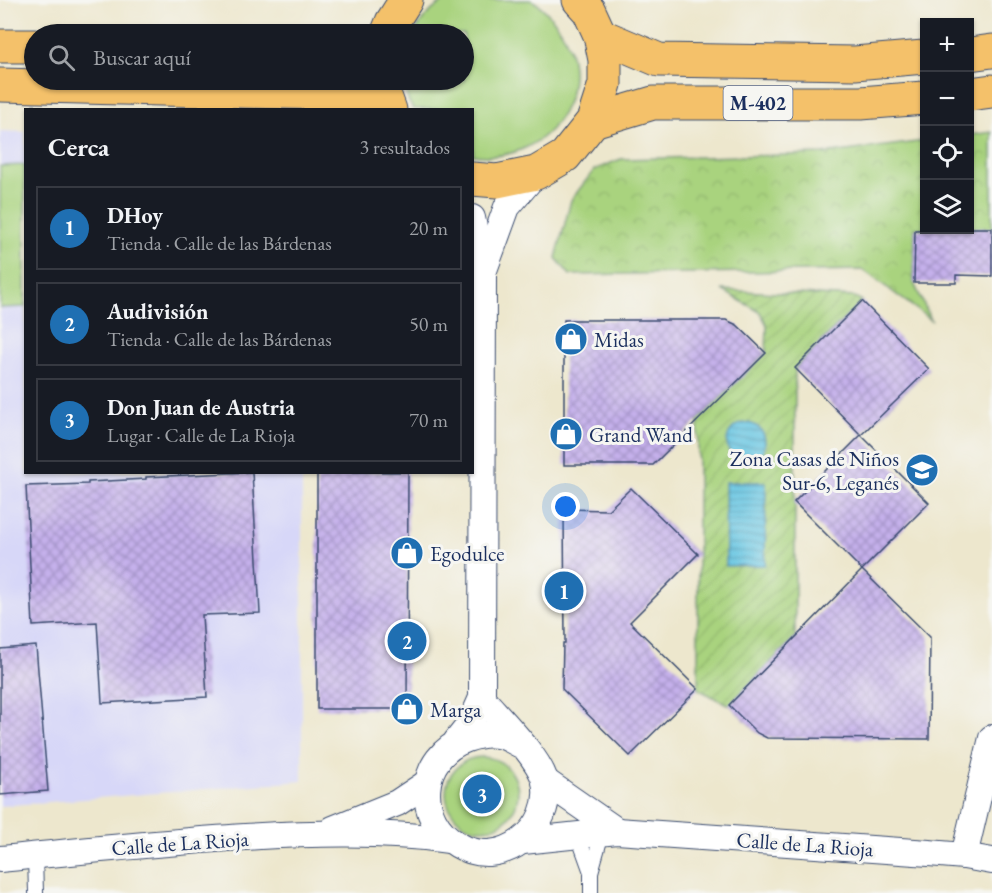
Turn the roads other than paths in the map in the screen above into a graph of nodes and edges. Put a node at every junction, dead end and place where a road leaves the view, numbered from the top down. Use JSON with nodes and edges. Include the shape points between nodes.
{"nodes":[{"id":1,"x":579,"y":0,"type":"edge"},
{"id":2,"x":600,"y":35,"type":"junction"},
{"id":3,"x":0,"y":46,"type":"edge"},
{"id":4,"x":24,"y":46,"type":"edge"},
{"id":5,"x":992,"y":51,"type":"edge"},
{"id":6,"x":974,"y":53,"type":"edge"},
{"id":7,"x":920,"y":57,"type":"edge"},
{"id":8,"x":0,"y":85,"type":"edge"},
{"id":9,"x":24,"y":86,"type":"edge"},
{"id":10,"x":206,"y":90,"type":"edge"},
{"id":11,"x":383,"y":90,"type":"edge"},
{"id":12,"x":992,"y":92,"type":"edge"},
{"id":13,"x":974,"y":94,"type":"edge"},
{"id":14,"x":920,"y":98,"type":"edge"},
{"id":15,"x":368,"y":108,"type":"edge"},
{"id":16,"x":389,"y":108,"type":"edge"},
{"id":17,"x":593,"y":121,"type":"junction"},
{"id":18,"x":536,"y":173,"type":"junction"},
{"id":19,"x":474,"y":179,"type":"edge"},
{"id":20,"x":474,"y":228,"type":"edge"},
{"id":21,"x":483,"y":271,"type":"junction"},
{"id":22,"x":482,"y":698,"type":"junction"},
{"id":23,"x":992,"y":738,"type":"edge"},
{"id":24,"x":456,"y":742,"type":"junction"},
{"id":25,"x":523,"y":746,"type":"junction"},
{"id":26,"x":545,"y":781,"type":"junction"},
{"id":27,"x":427,"y":783,"type":"junction"},
{"id":28,"x":325,"y":833,"type":"junction"},
{"id":29,"x":599,"y":833,"type":"junction"},
{"id":30,"x":449,"y":840,"type":"junction"},
{"id":31,"x":523,"y":842,"type":"junction"},
{"id":32,"x":35,"y":855,"type":"junction"},
{"id":33,"x":964,"y":856,"type":"junction"},
{"id":34,"x":0,"y":859,"type":"edge"},
{"id":35,"x":992,"y":861,"type":"edge"},
{"id":36,"x":591,"y":872,"type":"junction"},
{"id":37,"x":36,"y":893,"type":"edge"},
{"id":38,"x":591,"y":893,"type":"edge"}],
"edges":[{"from":1,"to":2,"type":"highway"},
{"from":2,"to":7,"type":"highway","number":"M-402","via":[[659,60],[855,63]]},
{"from":2,"to":17,"type":"highway","via":[[605,84]]},
{"from":3,"to":4,"type":"highway"},
{"from":5,"to":6,"type":"highway"},
{"from":8,"to":9,"type":"highway"},
{"from":10,"to":15,"type":"highway","via":[[329,93]]},
{"from":11,"to":16,"type":"highway"},
{"from":12,"to":13,"type":"highway"},
{"from":14,"to":17,"type":"highway","number":"M-402","via":[[861,103],[653,103]]},
{"from":17,"to":18,"type":"highway","via":[[565,156]]},
{"from":18,"to":19,"type":"highway","via":[[497,182]]},
{"from":18,"to":21,"type":"street","via":[[507,207]]},
{"from":20,"to":21,"type":"street"},
{"from":21,"to":22,"type":"street"},
{"from":22,"to":24,"type":"street","via":[[471,723]]},
{"from":22,"to":25,"type":"street"},
{"from":23,"to":33,"type":"street"},
{"from":24,"to":25,"type":"street","via":[[478,735],[502,736]]},
{"from":24,"to":27,"type":"street","via":[[433,767]]},
{"from":25,"to":26,"type":"street","via":[[537,762]]},
{"from":26,"to":29,"type":"street"},
{"from":26,"to":31,"type":"street","via":[[545,804],[538,825]]},
{"from":27,"to":28,"type":"street","name":"Calle de La Rioja","via":[[397,803]]},
{"from":27,"to":30,"type":"street","via":[[427,804],[435,824]]},
{"from":28,"to":30,"type":"street","name":"Calle de La Rioja"},
{"from":28,"to":32,"type":"street","name":"Calle de La Rioja","via":[[149,843]]},
{"from":29,"to":31,"type":"street","name":"Calle de La Rioja"},
{"from":29,"to":33,"type":"street","name":"Calle de La Rioja"},
{"from":29,"to":36,"type":"lane"},
{"from":29,"to":36,"type":"lane"},
{"from":30,"to":31,"type":"street","via":[[466,850],[486,854]]},
{"from":32,"to":34,"type":"street","name":"Calle de La Rioja"},
{"from":32,"to":37,"type":"lane"},
{"from":33,"to":35,"type":"street","name":"Calle de La Rioja"},
{"from":36,"to":38,"type":"lane"}]}
